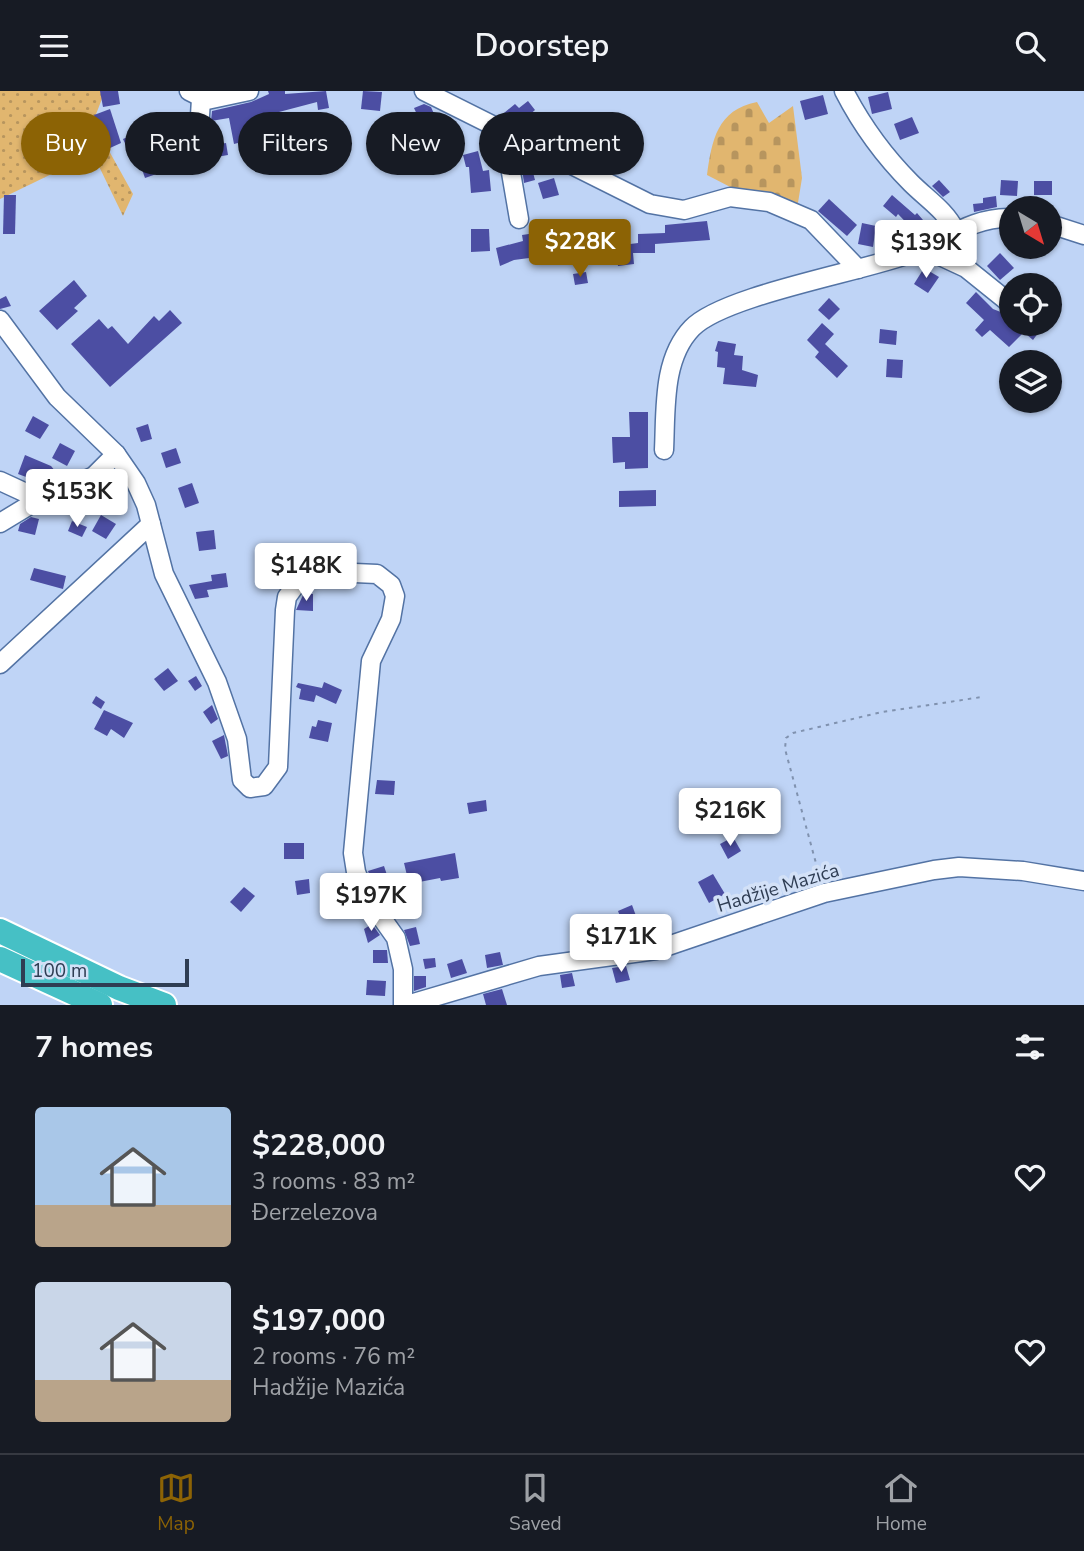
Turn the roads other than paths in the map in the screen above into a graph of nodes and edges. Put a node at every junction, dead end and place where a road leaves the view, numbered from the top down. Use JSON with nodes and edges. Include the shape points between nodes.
{"nodes":[{"id":1,"x":248,"y":91,"type":"edge"},
{"id":2,"x":424,"y":91,"type":"edge"},
{"id":3,"x":844,"y":91,"type":"edge"},
{"id":4,"x":195,"y":95,"type":"edge"},
{"id":5,"x":479,"y":119,"type":"edge"},
{"id":6,"x":511,"y":175,"type":"edge"},
{"id":7,"x":596,"y":175,"type":"edge"},
{"id":8,"x":519,"y":219,"type":"dead end"},
{"id":9,"x":999,"y":219,"type":"edge"},
{"id":10,"x":1062,"y":227,"type":"edge"},
{"id":11,"x":955,"y":230,"type":"junction"},
{"id":12,"x":1084,"y":235,"type":"edge"},
{"id":13,"x":923,"y":248,"type":"junction"},
{"id":14,"x":858,"y":269,"type":"junction"},
{"id":15,"x":999,"y":295,"type":"edge"},
{"id":16,"x":0,"y":320,"type":"edge"},
{"id":17,"x":664,"y":450,"type":"dead end"},
{"id":18,"x":116,"y":454,"type":"junction"},
{"id":19,"x":0,"y":481,"type":"edge"},
{"id":20,"x":33,"y":503,"type":"junction"},
{"id":21,"x":0,"y":523,"type":"edge"},
{"id":22,"x":151,"y":524,"type":"junction"},
{"id":23,"x":0,"y":664,"type":"edge"},
{"id":24,"x":1084,"y":881,"type":"edge"},
{"id":25,"x":0,"y":930,"type":"edge"},
{"id":26,"x":0,"y":959,"type":"edge"},
{"id":27,"x":29,"y":959,"type":"junction"},
{"id":28,"x":100,"y":1005,"type":"edge"},
{"id":29,"x":164,"y":1005,"type":"edge"},
{"id":30,"x":405,"y":1005,"type":"edge"}],
"edges":[{"from":1,"to":4,"type":"street"},
{"from":2,"to":5,"type":"street"},
{"from":3,"to":11,"type":"street","via":[[893,163]]},
{"from":6,"to":8,"type":"street"},
{"from":7,"to":14,"type":"street","via":[[662,207],[697,209],[739,197],[787,208],[811,220]]},
{"from":9,"to":11,"type":"street"},
{"from":10,"to":12,"type":"street"},
{"from":11,"to":13,"type":"street"},
{"from":13,"to":14,"type":"street"},
{"from":13,"to":15,"type":"street","via":[[966,268]]},
{"from":14,"to":17,"type":"street","via":[[718,311],[692,327],[670,368]]},
{"from":16,"to":18,"type":"street","via":[[57,397]]},
{"from":18,"to":20,"type":"street","via":[[94,476]]},
{"from":18,"to":22,"type":"street","via":[[136,483]]},
{"from":19,"to":20,"type":"street","via":[[26,493]]},
{"from":20,"to":21,"type":"street"},
{"from":22,"to":23,"type":"street"},
{"from":22,"to":30,"type":"street","via":[[164,574],[217,682],[237,739],[242,780],[250,788],[264,786],[278,767],[285,610],[291,588],[305,577],[332,572],[377,574],[391,585],[395,596],[391,619],[371,661],[353,853],[364,893],[396,938]]},
{"from":24,"to":30,"type":"street","name":"Hadžije Mazića","via":[[959,867],[824,893],[656,950],[539,966]]},
{"from":25,"to":27,"type":"highway"},
{"from":26,"to":27,"type":"highway"},
{"from":27,"to":28,"type":"highway"},
{"from":27,"to":29,"type":"highway"}]}
